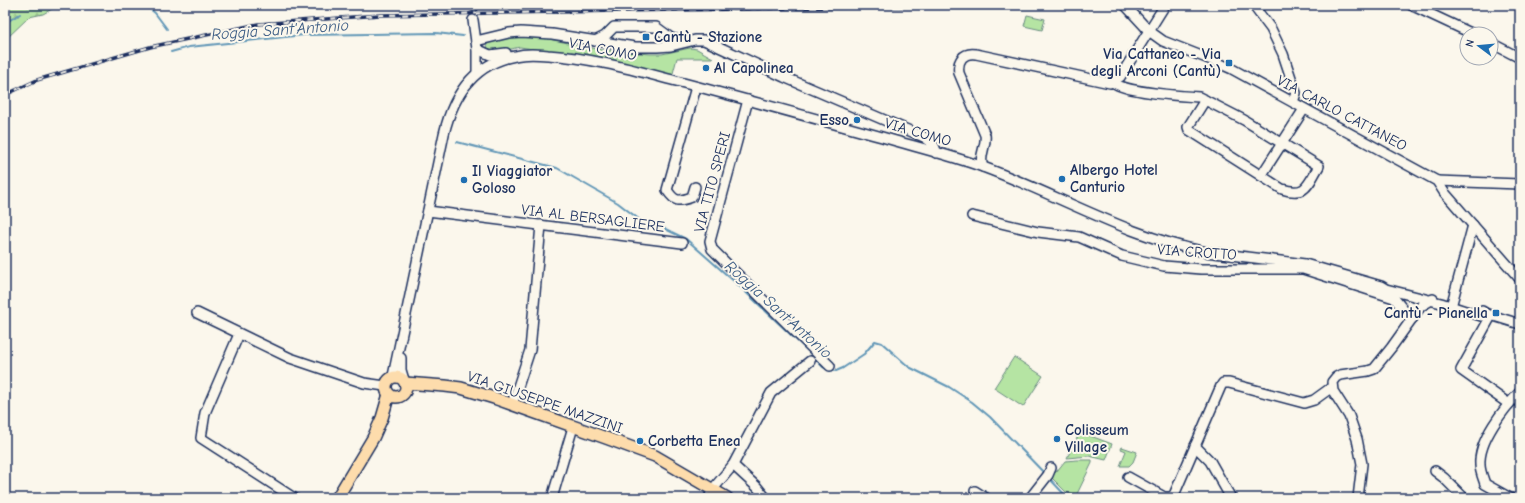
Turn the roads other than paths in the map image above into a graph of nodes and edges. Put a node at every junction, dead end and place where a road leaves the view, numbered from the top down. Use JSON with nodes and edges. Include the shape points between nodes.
{"nodes":[{"id":1,"x":1125,"y":5,"type":"edge"},
{"id":2,"x":1165,"y":5,"type":"edge"},
{"id":3,"x":1253,"y":5,"type":"edge"},
{"id":4,"x":1411,"y":5,"type":"edge"},
{"id":5,"x":473,"y":20,"type":"dead end"},
{"id":6,"x":1459,"y":27,"type":"edge"},
{"id":7,"x":1149,"y":31,"type":"junction"},
{"id":8,"x":596,"y":41,"type":"junction"},
{"id":9,"x":687,"y":42,"type":"junction"},
{"id":10,"x":477,"y":45,"type":"junction"},
{"id":11,"x":1499,"y":47,"type":"edge"},
{"id":12,"x":527,"y":54,"type":"junction"},
{"id":13,"x":1520,"y":58,"type":"edge"},
{"id":14,"x":480,"y":71,"type":"junction"},
{"id":15,"x":1113,"y":82,"type":"junction"},
{"id":16,"x":696,"y":87,"type":"junction"},
{"id":17,"x":748,"y":100,"type":"junction"},
{"id":18,"x":1205,"y":100,"type":"junction"},
{"id":19,"x":1293,"y":102,"type":"junction"},
{"id":20,"x":1304,"y":109,"type":"junction"},
{"id":21,"x":1283,"y":143,"type":"junction"},
{"id":22,"x":984,"y":148,"type":"junction"},
{"id":23,"x":936,"y":153,"type":"junction"},
{"id":24,"x":967,"y":162,"type":"junction"},
{"id":25,"x":984,"y":167,"type":"junction"},
{"id":26,"x":1262,"y":176,"type":"junction"},
{"id":27,"x":1437,"y":181,"type":"junction"},
{"id":28,"x":1520,"y":184,"type":"edge"},
{"id":29,"x":695,"y":187,"type":"dead end"},
{"id":30,"x":428,"y":211,"type":"junction"},
{"id":31,"x":972,"y":216,"type":"dead end"},
{"id":32,"x":541,"y":225,"type":"junction"},
{"id":33,"x":1472,"y":225,"type":"junction"},
{"id":34,"x":682,"y":243,"type":"dead end"},
{"id":35,"x":1520,"y":279,"type":"edge"},
{"id":36,"x":1381,"y":286,"type":"junction"},
{"id":37,"x":1415,"y":297,"type":"junction"},
{"id":38,"x":1435,"y":301,"type":"junction"},
{"id":39,"x":1452,"y":303,"type":"junction"},
{"id":40,"x":197,"y":313,"type":"dead end"},
{"id":41,"x":1489,"y":315,"type":"junction"},
{"id":42,"x":1415,"y":316,"type":"junction"},
{"id":43,"x":1520,"y":324,"type":"edge"},
{"id":44,"x":239,"y":334,"type":"junction"},
{"id":45,"x":810,"y":361,"type":"dead end"},
{"id":46,"x":830,"y":366,"type":"dead end"},
{"id":47,"x":397,"y":387,"type":"junction"},
{"id":48,"x":1332,"y":387,"type":"junction"},
{"id":49,"x":1520,"y":392,"type":"edge"},
{"id":50,"x":1508,"y":404,"type":"junction"},
{"id":51,"x":512,"y":405,"type":"junction"},
{"id":52,"x":573,"y":427,"type":"junction"},
{"id":53,"x":1195,"y":446,"type":"junction"},
{"id":54,"x":733,"y":465,"type":"junction"},
{"id":55,"x":1434,"y":471,"type":"dead end"},
{"id":56,"x":1048,"y":474,"type":"dead end"},
{"id":57,"x":1128,"y":477,"type":"dead end"},
{"id":58,"x":975,"y":491,"type":"dead end"},
{"id":59,"x":711,"y":494,"type":"edge"},
{"id":60,"x":294,"y":498,"type":"edge"},
{"id":61,"x":337,"y":498,"type":"edge"},
{"id":62,"x":553,"y":498,"type":"edge"},
{"id":63,"x":728,"y":498,"type":"edge"},
{"id":64,"x":766,"y":498,"type":"edge"},
{"id":65,"x":986,"y":498,"type":"edge"},
{"id":66,"x":1030,"y":498,"type":"edge"},
{"id":67,"x":1231,"y":498,"type":"edge"},
{"id":68,"x":1358,"y":498,"type":"edge"},
{"id":69,"x":1464,"y":498,"type":"edge"},
{"id":70,"x":1510,"y":498,"type":"edge"}],
"edges":[{"from":1,"to":7,"type":"street","name":"VIA CARLO CATTANEO"},
{"from":2,"to":7,"type":"street"},
{"from":3,"to":19,"type":"street","via":[[1271,29],[1283,54],[1296,93]]},
{"from":4,"to":6,"type":"street"},
{"from":5,"to":10,"type":"street"},
{"from":7,"to":15,"type":"street","via":[[1120,77]]},
{"from":7,"to":19,"type":"street","name":"VIA CARLO CATTANEO","via":[[1163,41],[1218,62]]},
{"from":8,"to":9,"type":"street","via":[[657,47]]},
{"from":8,"to":9,"type":"street","via":[[614,27],[648,27],[658,28],[673,39]]},
{"from":8,"to":10,"type":"street","via":[[521,32],[509,33]]},
{"from":9,"to":23,"type":"street","via":[[704,40],[712,43],[924,137],[933,144]]},
{"from":10,"to":12,"type":"street","via":[[484,53],[495,55],[516,51]]},
{"from":10,"to":14,"type":"street","via":[[484,60]]},
{"from":11,"to":13,"type":"street"},
{"from":12,"to":14,"type":"street","name":"VIA COMO","via":[[505,58]]},
{"from":12,"to":16,"type":"street","name":"VIA COMO","via":[[568,56],[602,62]]},
{"from":14,"to":30,"type":"street","name":"VIA COMO","via":[[457,98],[449,115]]},
{"from":15,"to":18,"type":"street","via":[[1163,95]]},
{"from":15,"to":22,"type":"street","via":[[1107,83],[968,54],[961,58],[958,73],[985,135]]},
{"from":16,"to":17,"type":"street","name":"VIA COMO"},
{"from":16,"to":29,"type":"street","via":[[667,190],[673,199],[681,201],[692,197]]},
{"from":17,"to":23,"type":"street","name":"VIA COMO"},
{"from":17,"to":46,"type":"street","name":"VIA TITO SPERI","via":[[710,241],[712,248]]},
{"from":18,"to":21,"type":"street"},
{"from":18,"to":26,"type":"street","via":[[1188,127],[1189,130]]},
{"from":19,"to":20,"type":"street","name":"VIA CARLO CATTANEO"},
{"from":20,"to":21,"type":"street"},
{"from":20,"to":27,"type":"street","name":"VIA CARLO CATTANEO"},
{"from":21,"to":26,"type":"street"},
{"from":21,"to":26,"type":"street","via":[[1320,166],[1300,192],[1287,190]]},
{"from":22,"to":24,"type":"street"},
{"from":22,"to":25,"type":"street","via":[[981,160]]},
{"from":23,"to":24,"type":"street","name":"VIA COMO"},
{"from":24,"to":25,"type":"street","name":"VIA COMO"},
{"from":25,"to":36,"type":"street","name":"VIA COMO","via":[[1138,232],[1191,249],[1305,264]]},
{"from":27,"to":28,"type":"street"},
{"from":27,"to":33,"type":"street","name":"VIA CARLO CATTANEO"},
{"from":30,"to":32,"type":"street","name":"VIA AL BERSAGLIERE"},
{"from":30,"to":47,"type":"street","name":"VIA COMO","via":[[404,328]]},
{"from":31,"to":42,"type":"street","name":"VIA CROTTO","via":[[1038,232],[1079,237],[1122,256],[1164,266],[1201,269],[1303,269],[1394,298],[1407,314]]},
{"from":32,"to":34,"type":"street","name":"VIA AL BERSAGLIERE"},
{"from":32,"to":51,"type":"street","via":[[530,350]]},
{"from":33,"to":35,"type":"street","name":"VIA CARLO CATTANEO"},
{"from":33,"to":39,"type":"street"},
{"from":36,"to":37,"type":"street"},
{"from":36,"to":38,"type":"street","via":[[1387,285]]},
{"from":37,"to":38,"type":"street"},
{"from":37,"to":42,"type":"street","via":[[1418,304]]},
{"from":38,"to":39,"type":"street"},
{"from":38,"to":41,"type":"street","via":[[1481,316]]},
{"from":38,"to":42,"type":"street","via":[[1421,306]]},
{"from":39,"to":41,"type":"street"},
{"from":40,"to":44,"type":"street"},
{"from":41,"to":43,"type":"street"},
{"from":41,"to":50,"type":"street","via":[[1461,370]]},
{"from":42,"to":48,"type":"street","via":[[1374,369],[1340,375],[1334,379]]},
{"from":44,"to":47,"type":"street","via":[[290,358],[364,383]]},
{"from":44,"to":60,"type":"street","via":[[205,413],[201,438]]},
{"from":45,"to":54,"type":"street","via":[[771,393]]},
{"from":47,"to":51,"type":"main road","name":"VIA GIUSEPPE MAZZINI","via":[[436,385],[461,388]]},
{"from":47,"to":61,"type":"main road","name":"VIA COMO","via":[[373,438]]},
{"from":48,"to":53,"type":"street","via":[[1314,400],[1304,403],[1223,383]]},
{"from":48,"to":68,"type":"street","via":[[1349,416],[1357,439],[1362,464]]},
{"from":49,"to":50,"type":"street"},
{"from":50,"to":70,"type":"street","via":[[1489,432],[1479,465],[1485,484]]},
{"from":51,"to":52,"type":"main road","name":"VIA GIUSEPPE MAZZINI"},
{"from":52,"to":59,"type":"main road","name":"VIA GIUSEPPE MAZZINI","via":[[655,456]]},
{"from":52,"to":62,"type":"street"},
{"from":53,"to":57,"type":"street","via":[[1174,495],[1170,497],[1160,495]]},
{"from":53,"to":67,"type":"street","via":[[1210,461]]},
{"from":54,"to":59,"type":"street"},
{"from":54,"to":64,"type":"street"},
{"from":55,"to":69,"type":"street"},
{"from":56,"to":66,"type":"street"},
{"from":58,"to":65,"type":"street"},
{"from":59,"to":63,"type":"main road","name":"VIA GIUSEPPE MAZZINI"}]}
